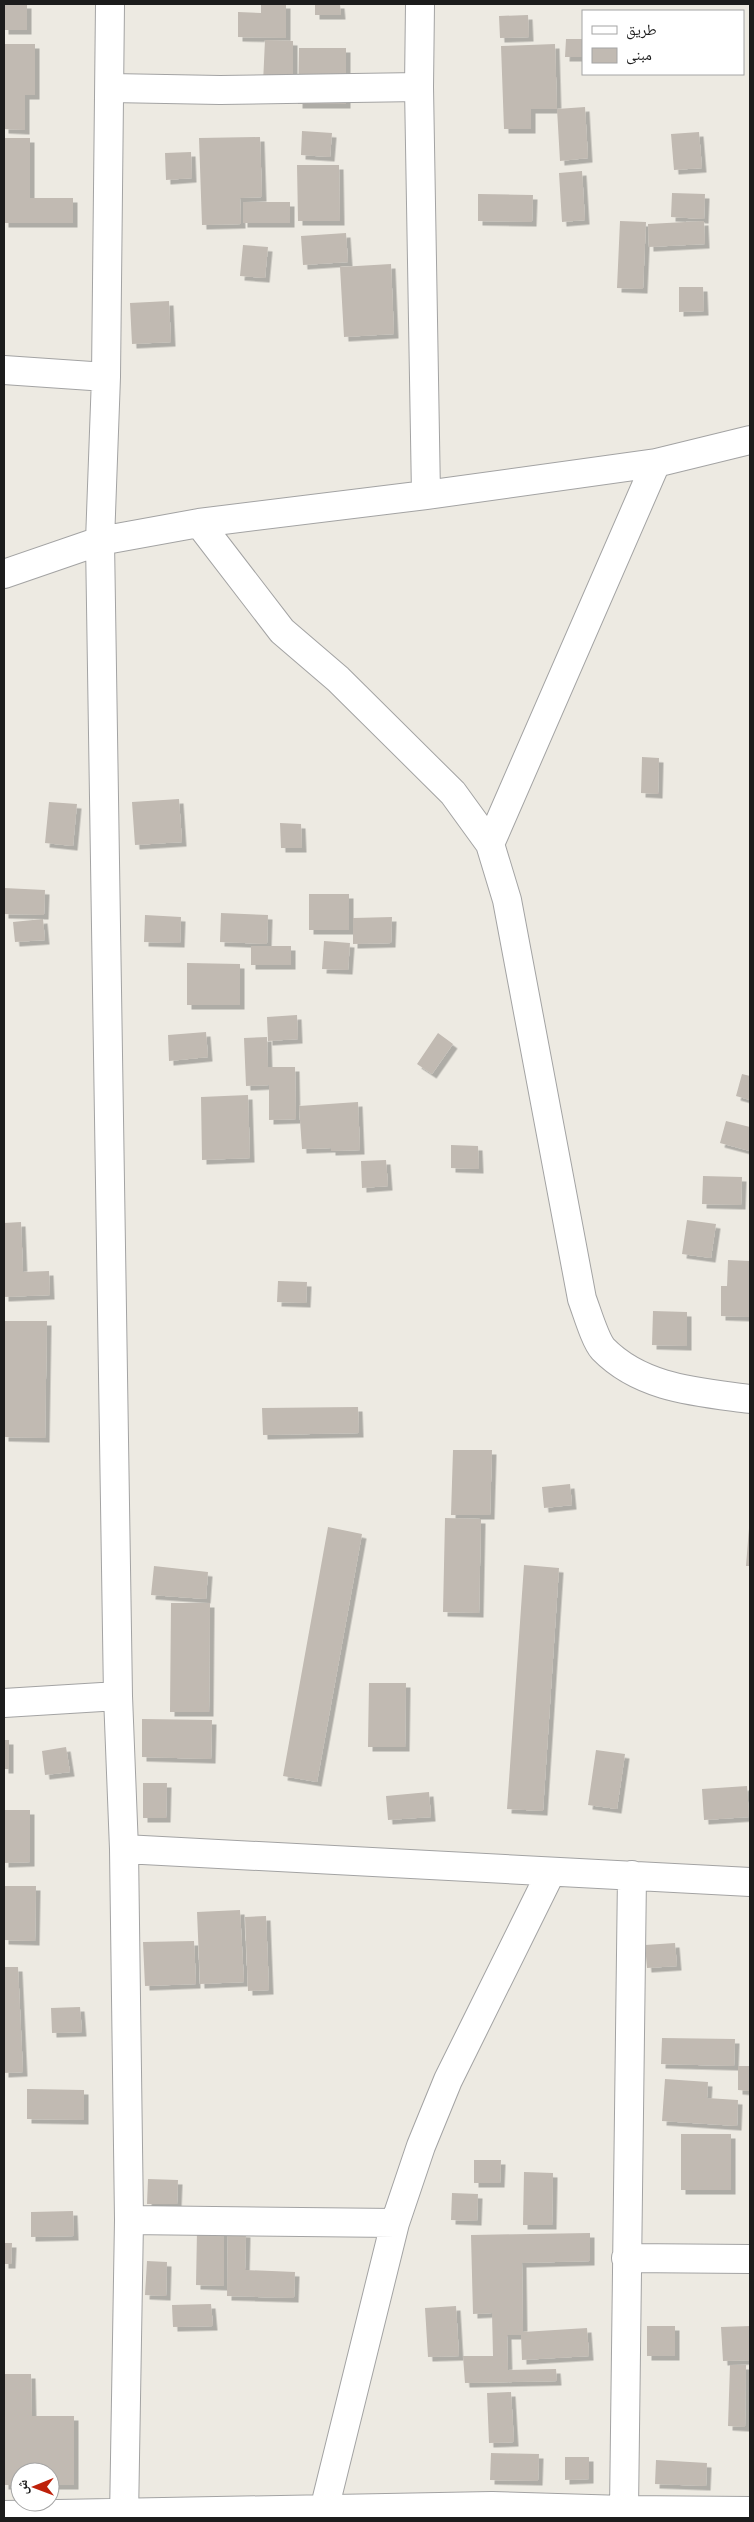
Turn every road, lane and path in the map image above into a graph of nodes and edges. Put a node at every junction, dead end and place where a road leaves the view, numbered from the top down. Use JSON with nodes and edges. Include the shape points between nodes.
{"nodes":[{"id":1,"x":110,"y":4,"type":"edge"},
{"id":2,"x":420,"y":4,"type":"edge"},
{"id":3,"x":419,"y":87,"type":"junction"},
{"id":4,"x":110,"y":88,"type":"junction"},
{"id":5,"x":4,"y":370,"type":"edge"},
{"id":6,"x":106,"y":377,"type":"junction"},
{"id":7,"x":750,"y":440,"type":"edge"},
{"id":8,"x":656,"y":463,"type":"junction"},
{"id":9,"x":426,"y":495,"type":"junction"},
{"id":10,"x":199,"y":523,"type":"junction"},
{"id":11,"x":100,"y":541,"type":"junction"},
{"id":12,"x":4,"y":574,"type":"edge"},
{"id":13,"x":490,"y":844,"type":"junction"},
{"id":14,"x":750,"y":1399,"type":"edge"},
{"id":15,"x":118,"y":1696,"type":"junction"},
{"id":16,"x":4,"y":1703,"type":"edge"},
{"id":17,"x":124,"y":1849,"type":"junction"},
{"id":18,"x":551,"y":1872,"type":"junction"},
{"id":19,"x":632,"y":1875,"type":"junction"},
{"id":20,"x":750,"y":1882,"type":"edge"},
{"id":21,"x":130,"y":2220,"type":"junction"},
{"id":22,"x":395,"y":2223,"type":"junction"},
{"id":23,"x":626,"y":2258,"type":"junction"},
{"id":24,"x":750,"y":2259,"type":"edge"},
{"id":25,"x":624,"y":2510,"type":"junction"},
{"id":26,"x":750,"y":2511,"type":"edge"},
{"id":27,"x":492,"y":2512,"type":"edge"},
{"id":28,"x":323,"y":2513,"type":"edge"},
{"id":29,"x":4,"y":2515,"type":"edge"},
{"id":30,"x":124,"y":2515,"type":"edge"}],
"edges":[{"from":1,"to":4,"type":"street"},
{"from":2,"to":3,"type":"street"},
{"from":3,"to":4,"type":"street"},
{"from":3,"to":9,"type":"street"},
{"from":4,"to":6,"type":"street"},
{"from":5,"to":6,"type":"street"},
{"from":6,"to":11,"type":"street"},
{"from":7,"to":8,"type":"street"},
{"from":8,"to":9,"type":"street"},
{"from":8,"to":13,"type":"street"},
{"from":9,"to":10,"type":"street"},
{"from":10,"to":11,"type":"street"},
{"from":10,"to":13,"type":"street","via":[[282,630],[338,679],[453,793]]},
{"from":11,"to":12,"type":"street"},
{"from":11,"to":15,"type":"street"},
{"from":13,"to":14,"type":"street","via":[[507,900],[582,1299],[602,1348],[634,1373],[676,1389]]},
{"from":15,"to":16,"type":"street"},
{"from":15,"to":17,"type":"street"},
{"from":17,"to":18,"type":"street"},
{"from":17,"to":21,"type":"street"},
{"from":18,"to":19,"type":"street"},
{"from":18,"to":22,"type":"street","via":[[448,2080],[420,2146]]},
{"from":19,"to":20,"type":"street"},
{"from":19,"to":23,"type":"street"},
{"from":21,"to":22,"type":"street"},
{"from":21,"to":30,"type":"street"},
{"from":22,"to":28,"type":"street"},
{"from":23,"to":24,"type":"street"},
{"from":23,"to":25,"type":"street"},
{"from":25,"to":26,"type":"street"},
{"from":25,"to":27,"type":"street"},
{"from":27,"to":28,"type":"street"},
{"from":28,"to":30,"type":"street"},
{"from":29,"to":30,"type":"street"}]}
